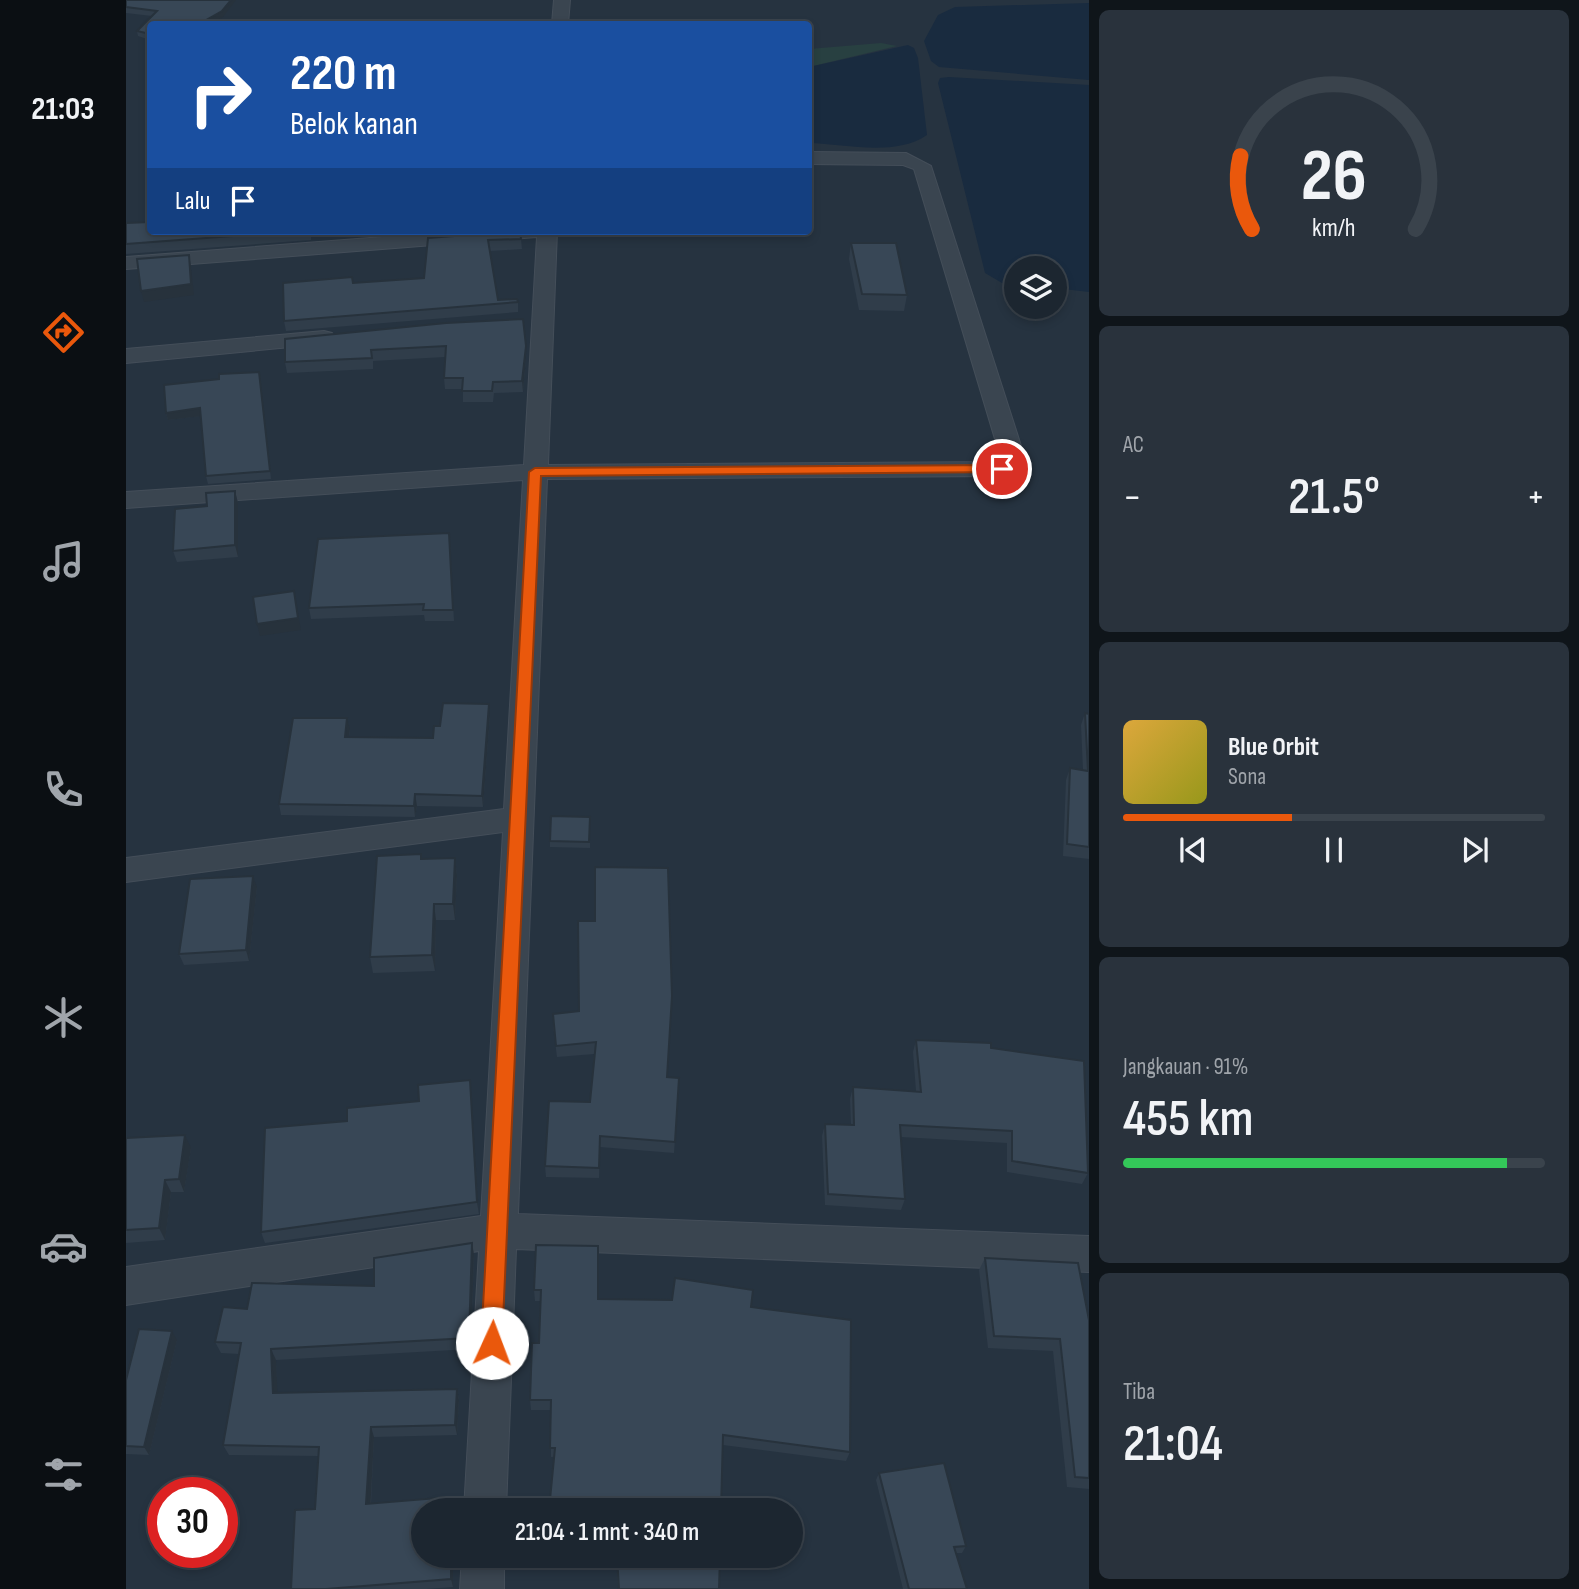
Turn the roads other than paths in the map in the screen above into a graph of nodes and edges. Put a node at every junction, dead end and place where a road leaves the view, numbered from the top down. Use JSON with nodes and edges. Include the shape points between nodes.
{"nodes":[{"id":1,"x":562,"y":0,"type":"edge"},
{"id":2,"x":560,"y":21,"type":"edge"},
{"id":3,"x":812,"y":158,"type":"edge"},
{"id":4,"x":486,"y":235,"type":"edge"},
{"id":5,"x":547,"y":235,"type":"edge"},
{"id":6,"x":126,"y":263,"type":"edge"},
{"id":7,"x":541,"y":320,"type":"junction"},
{"id":8,"x":514,"y":321,"type":"edge"},
{"id":9,"x":342,"y":336,"type":"edge"},
{"id":10,"x":126,"y":356,"type":"edge"},
{"id":11,"x":535,"y":483,"type":"junction"},
{"id":12,"x":126,"y":500,"type":"edge"},
{"id":13,"x":518,"y":818,"type":"junction"},
{"id":14,"x":126,"y":870,"type":"edge"},
{"id":15,"x":496,"y":1231,"type":"junction"},
{"id":16,"x":1089,"y":1254,"type":"edge"},
{"id":17,"x":126,"y":1286,"type":"edge"},
{"id":18,"x":485,"y":1498,"type":"edge"},
{"id":19,"x":483,"y":1568,"type":"edge"},
{"id":20,"x":482,"y":1589,"type":"edge"}],
"edges":[{"from":1,"to":2,"type":"street"},
{"from":3,"to":11,"type":"street","via":[[893,158],[922,166],[1010,449],[1009,464],[984,471]]},
{"from":4,"to":6,"type":"street"},
{"from":5,"to":7,"type":"street"},
{"from":7,"to":8,"type":"street"},
{"from":7,"to":11,"type":"street"},
{"from":9,"to":10,"type":"street"},
{"from":11,"to":12,"type":"street"},
{"from":11,"to":13,"type":"street"},
{"from":13,"to":14,"type":"street"},
{"from":13,"to":15,"type":"street"},
{"from":15,"to":16,"type":"street"},
{"from":15,"to":17,"type":"street"},
{"from":15,"to":18,"type":"street"},
{"from":19,"to":20,"type":"street"}]}
